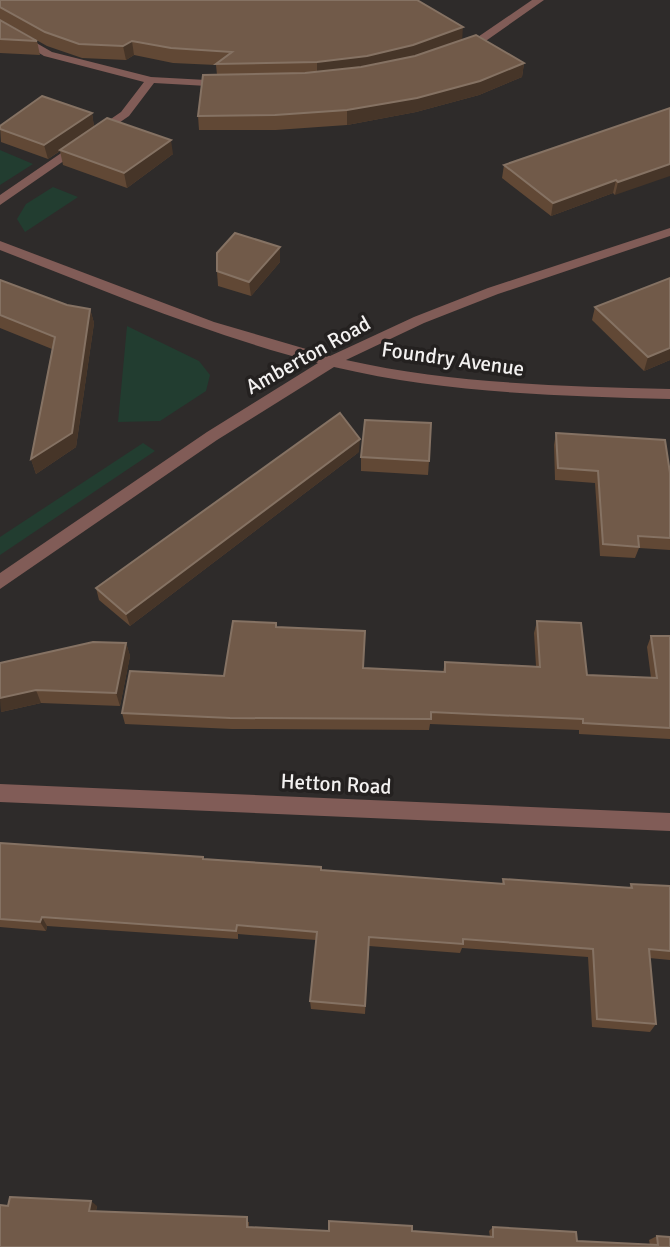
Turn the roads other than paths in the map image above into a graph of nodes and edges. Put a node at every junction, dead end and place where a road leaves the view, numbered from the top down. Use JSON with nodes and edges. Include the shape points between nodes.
{"nodes":[{"id":1,"x":539,"y":0,"type":"edge"},
{"id":2,"x":0,"y":25,"type":"edge"},
{"id":3,"x":452,"y":50,"type":"edge"},
{"id":4,"x":151,"y":80,"type":"junction"},
{"id":5,"x":241,"y":85,"type":"edge"},
{"id":6,"x":0,"y":201,"type":"edge"},
{"id":7,"x":670,"y":232,"type":"edge"},
{"id":8,"x":0,"y":245,"type":"edge"},
{"id":9,"x":331,"y":361,"type":"junction"},
{"id":10,"x":670,"y":394,"type":"edge"},
{"id":11,"x":0,"y":582,"type":"edge"},
{"id":12,"x":0,"y":793,"type":"edge"},
{"id":13,"x":670,"y":822,"type":"edge"}],
"edges":[{"from":1,"to":3,"type":"street","via":[[476,43]]},
{"from":2,"to":4,"type":"street","via":[[48,54]]},
{"from":4,"to":5,"type":"street"},
{"from":4,"to":6,"type":"street","via":[[125,114]]},
{"from":7,"to":9,"type":"street","name":"Amberton Road","via":[[493,291]]},
{"from":8,"to":9,"type":"street","name":"Foundry Avenue","via":[[199,323]]},
{"from":9,"to":10,"type":"street","name":"Foundry Avenue","via":[[423,380],[505,389]]},
{"from":9,"to":11,"type":"street","name":"Amberton Road","via":[[212,436]]},
{"from":12,"to":13,"type":"street","name":"Hetton Road"}]}
